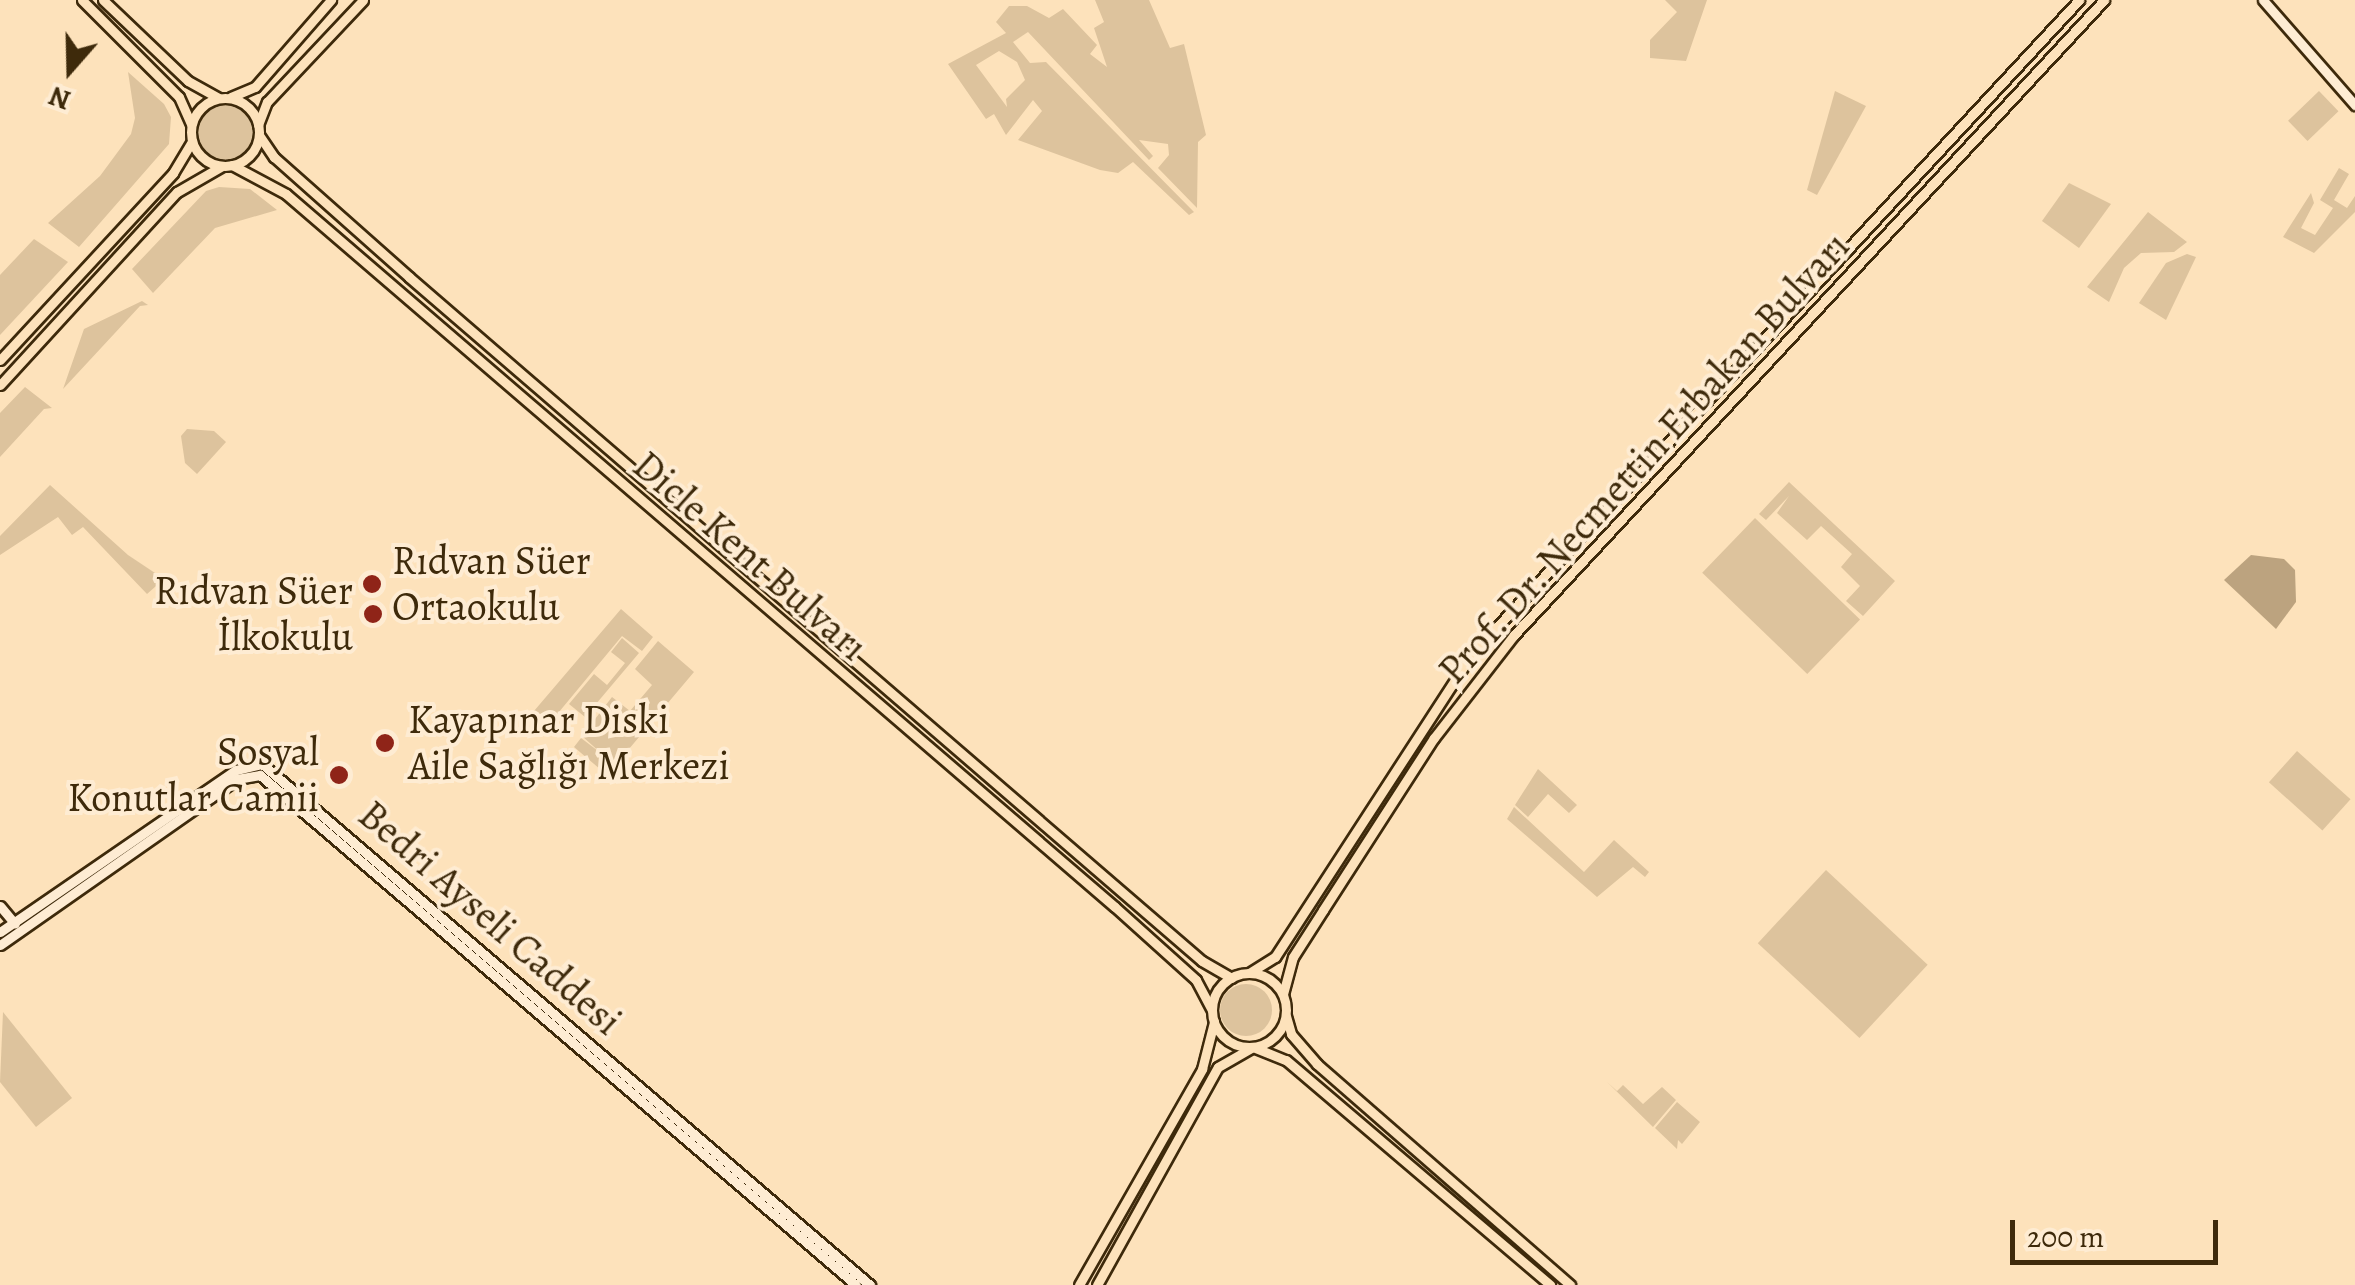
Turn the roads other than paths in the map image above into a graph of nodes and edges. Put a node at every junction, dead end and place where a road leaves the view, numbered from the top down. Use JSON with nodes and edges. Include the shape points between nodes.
{"nodes":[{"id":1,"x":82,"y":0,"type":"edge"},
{"id":2,"x":103,"y":0,"type":"edge"},
{"id":3,"x":332,"y":0,"type":"edge"},
{"id":4,"x":363,"y":0,"type":"edge"},
{"id":5,"x":2079,"y":0,"type":"edge"},
{"id":6,"x":2104,"y":0,"type":"edge"},
{"id":7,"x":2263,"y":0,"type":"edge"},
{"id":8,"x":224,"y":98,"type":"junction"},
{"id":9,"x":2355,"y":105,"type":"edge"},
{"id":10,"x":191,"y":126,"type":"junction"},
{"id":11,"x":258,"y":130,"type":"junction"},
{"id":12,"x":192,"y":142,"type":"junction"},
{"id":13,"x":227,"y":165,"type":"junction"},
{"id":14,"x":0,"y":360,"type":"edge"},
{"id":15,"x":0,"y":385,"type":"edge"},
{"id":16,"x":0,"y":906,"type":"edge"},
{"id":17,"x":8,"y":929,"type":"edge"},
{"id":18,"x":0,"y":945,"type":"edge"},
{"id":19,"x":1249,"y":973,"type":"junction"},
{"id":20,"x":1231,"y":978,"type":"junction"},
{"id":21,"x":1282,"y":994,"type":"junction"},
{"id":22,"x":1212,"y":1010,"type":"junction"},
{"id":23,"x":1286,"y":1016,"type":"junction"},
{"id":24,"x":1214,"y":1022,"type":"junction"},
{"id":25,"x":1253,"y":1046,"type":"junction"},
{"id":26,"x":856,"y":1285,"type":"edge"},
{"id":27,"x":870,"y":1285,"type":"edge"},
{"id":28,"x":1079,"y":1285,"type":"edge"},
{"id":29,"x":1097,"y":1285,"type":"edge"},
{"id":30,"x":1550,"y":1285,"type":"edge"},
{"id":31,"x":1570,"y":1285,"type":"edge"}],
"edges":[{"from":1,"to":10,"type":"main road","via":[[180,96]]},
{"from":2,"to":8,"type":"main road","via":[[188,81]]},
{"from":3,"to":8,"type":"main road","via":[[255,87]]},
{"from":4,"to":11,"type":"main road","via":[[267,102]]},
{"from":5,"to":19,"type":"main road","name":"Prof. Dr. Necmettin Erbakan Bulvarı","via":[[1471,655],[1275,957]]},
{"from":6,"to":21,"type":"main road","name":"Prof. Dr. Necmettin Erbakan Bulvarı","via":[[1514,635],[1434,738],[1293,958]]},
{"from":7,"to":9,"type":"main road"},
{"from":8,"to":10,"type":"main road","via":[[201,108]]},
{"from":8,"to":11,"type":"main road","via":[[246,106]]},
{"from":10,"to":12,"type":"main road"},
{"from":11,"to":13,"type":"main road","via":[[250,154]]},
{"from":11,"to":20,"type":"main road","name":"Dicle Kent Bulvarı","via":[[274,157],[409,276],[1202,961]]},
{"from":12,"to":13,"type":"main road","via":[[203,158]]},
{"from":12,"to":14,"type":"main road","via":[[174,173]]},
{"from":13,"to":15,"type":"main road","via":[[176,192]]},
{"from":13,"to":22,"type":"main road","name":"Dicle Kent Bulvarı","via":[[286,194],[1115,907],[1196,980]]},
{"from":16,"to":17,"type":"main road"},
{"from":17,"to":18,"type":"main road","name":"Bedri Ayseli Caddesi"},
{"from":17,"to":26,"type":"main road","name":"Bedri Ayseli Caddesi","via":[[237,780],[260,774]]},
{"from":17,"to":27,"type":"main road","name":"Bedri Ayseli Caddesi","via":[[236,770],[262,764]]},
{"from":19,"to":20,"type":"main road"},
{"from":19,"to":21,"type":"main road","via":[[1269,979]]},
{"from":20,"to":22,"type":"main road"},
{"from":21,"to":23,"type":"main road"},
{"from":22,"to":24,"type":"main road"},
{"from":23,"to":25,"type":"main road","via":[[1275,1036]]},
{"from":23,"to":31,"type":"main road","via":[[1291,1034],[1317,1064]]},
{"from":24,"to":25,"type":"main road","via":[[1230,1041]]},
{"from":24,"to":28,"type":"main road","via":[[1202,1068]]},
{"from":25,"to":29,"type":"main road","via":[[1218,1067]]},
{"from":25,"to":30,"type":"main road","via":[[1286,1060]]}]}
